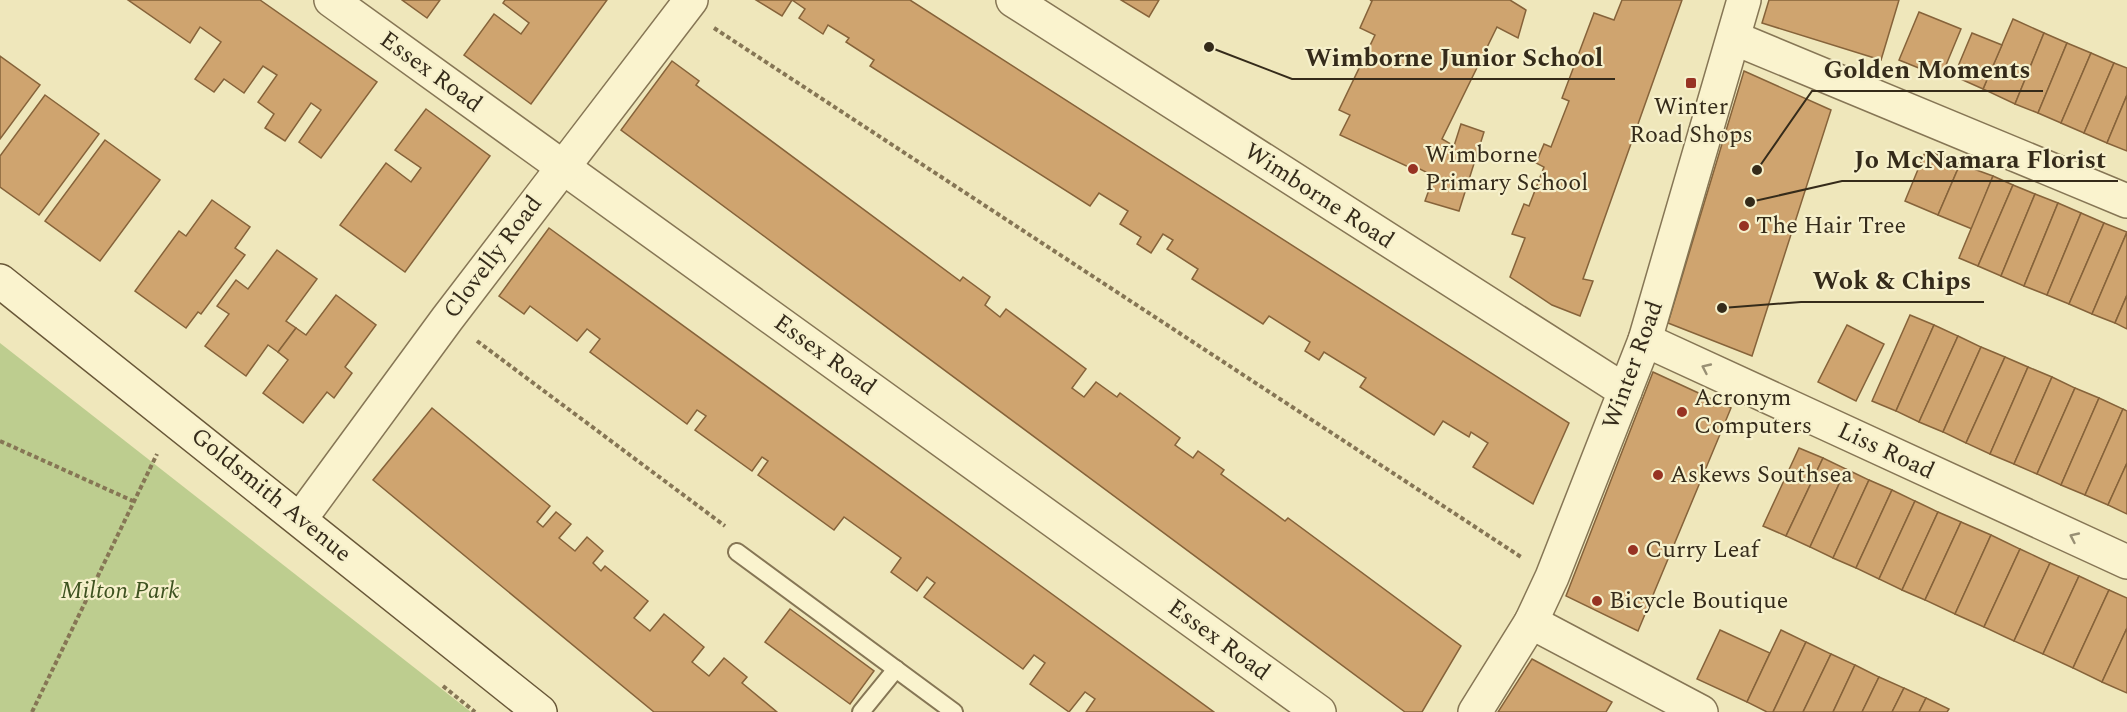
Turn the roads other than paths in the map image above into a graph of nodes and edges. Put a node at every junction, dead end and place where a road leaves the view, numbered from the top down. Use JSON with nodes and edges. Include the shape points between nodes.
{"nodes":[{"id":1,"x":331,"y":0,"type":"edge"},
{"id":2,"x":1013,"y":0,"type":"edge"},
{"id":3,"x":1744,"y":0,"type":"edge"},
{"id":4,"x":688,"y":4,"type":"edge"},
{"id":5,"x":1734,"y":38,"type":"junction"},
{"id":6,"x":562,"y":166,"type":"junction"},
{"id":7,"x":2127,"y":201,"type":"edge"},
{"id":8,"x":0,"y":281,"type":"edge"},
{"id":9,"x":1645,"y":340,"type":"junction"},
{"id":10,"x":1625,"y":391,"type":"junction"},
{"id":11,"x":301,"y":518,"type":"junction"},
{"id":12,"x":737,"y":552,"type":"road end"},
{"id":13,"x":2127,"y":562,"type":"edge"},
{"id":14,"x":1531,"y":622,"type":"junction"},
{"id":15,"x":896,"y":669,"type":"junction"},
{"id":16,"x":540,"y":712,"type":"edge"},
{"id":17,"x":861,"y":712,"type":"edge"},
{"id":18,"x":954,"y":712,"type":"edge"},
{"id":19,"x":1319,"y":712,"type":"edge"},
{"id":20,"x":1475,"y":712,"type":"edge"},
{"id":21,"x":1701,"y":712,"type":"edge"}],
"edges":[{"from":1,"to":6,"type":"street","name":"Essex Road"},
{"from":2,"to":10,"type":"street","name":"Wimborne Road"},
{"from":3,"to":5,"type":"street","name":"Winter Road"},
{"from":4,"to":6,"type":"street","name":"Clovelly Road"},
{"from":5,"to":7,"type":"street"},
{"from":5,"to":9,"type":"street","name":"Winter Road"},
{"from":6,"to":11,"type":"street","name":"Clovelly Road"},
{"from":6,"to":19,"type":"street","name":"Essex Road"},
{"from":8,"to":11,"type":"street","name":"Goldsmith Avenue"},
{"from":9,"to":10,"type":"street","name":"Winter Road"},
{"from":13,"to":9,"type":"street","name":"Liss Road","one_way":true},
{"from":10,"to":14,"type":"street","name":"Winter Road"},
{"from":11,"to":16,"type":"street","name":"Goldsmith Avenue"},
{"from":12,"to":15,"type":"lane"},
{"from":14,"to":20,"type":"street","name":"Winter Road"},
{"from":14,"to":21,"type":"street"},
{"from":15,"to":17,"type":"lane"},
{"from":15,"to":18,"type":"lane"}]}
